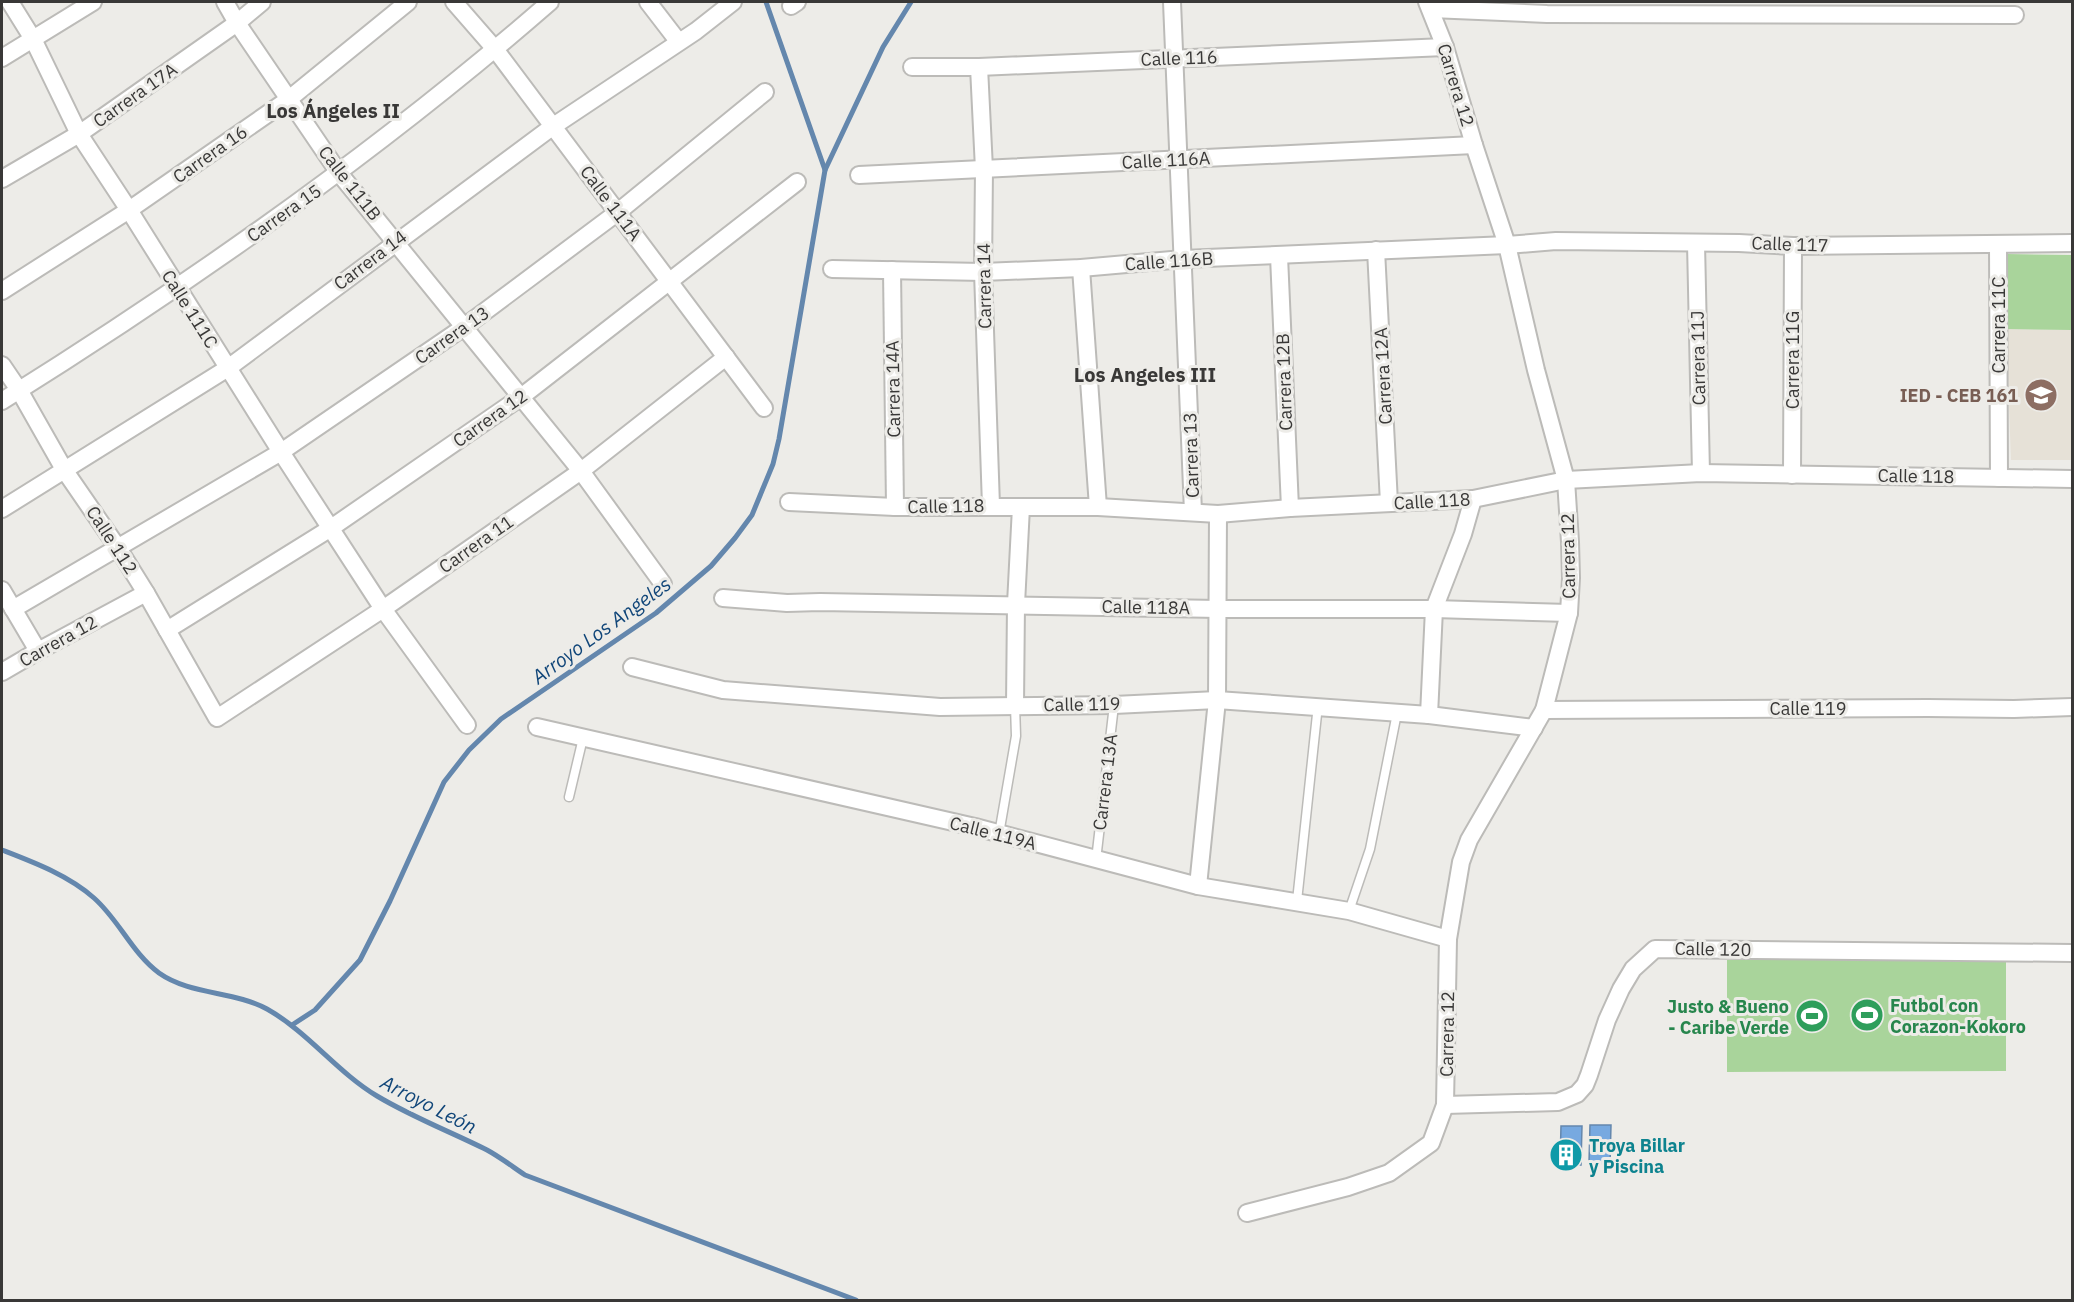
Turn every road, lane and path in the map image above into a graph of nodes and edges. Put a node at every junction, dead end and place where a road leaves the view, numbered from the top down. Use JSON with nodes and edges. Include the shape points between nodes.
{"nodes":[{"id":1,"x":10,"y":2,"type":"edge"},
{"id":2,"x":93,"y":2,"type":"edge"},
{"id":3,"x":225,"y":2,"type":"edge"},
{"id":4,"x":262,"y":2,"type":"edge"},
{"id":5,"x":408,"y":2,"type":"edge"},
{"id":6,"x":454,"y":2,"type":"edge"},
{"id":7,"x":550,"y":2,"type":"edge"},
{"id":8,"x":648,"y":2,"type":"edge"},
{"id":9,"x":733,"y":2,"type":"edge"},
{"id":10,"x":1172,"y":2,"type":"edge"},
{"id":11,"x":1429,"y":5,"type":"edge"},
{"id":12,"x":1547,"y":8,"type":"edge"},
{"id":13,"x":2015,"y":15,"type":"dead end"},
{"id":14,"x":237,"y":23,"type":"junction"},
{"id":15,"x":33,"y":39,"type":"junction"},
{"id":16,"x":678,"y":41,"type":"junction"},
{"id":17,"x":1445,"y":47,"type":"junction"},
{"id":18,"x":495,"y":49,"type":"junction"},
{"id":19,"x":2,"y":58,"type":"edge"},
{"id":20,"x":1174,"y":58,"type":"junction"},
{"id":21,"x":912,"y":67,"type":"dead end"},
{"id":22,"x":979,"y":67,"type":"junction"},
{"id":23,"x":765,"y":92,"type":"dead end"},
{"id":24,"x":289,"y":99,"type":"junction"},
{"id":25,"x":552,"y":127,"type":"junction"},
{"id":26,"x":79,"y":134,"type":"junction"},
{"id":27,"x":1474,"y":145,"type":"junction"},
{"id":28,"x":1179,"y":159,"type":"junction"},
{"id":29,"x":984,"y":169,"type":"junction"},
{"id":30,"x":339,"y":173,"type":"junction"},
{"id":31,"x":859,"y":174,"type":"dead end"},
{"id":32,"x":2,"y":179,"type":"edge"},
{"id":33,"x":796,"y":182,"type":"dead end"},
{"id":34,"x":129,"y":210,"type":"junction"},
{"id":35,"x":618,"y":212,"type":"junction"},
{"id":36,"x":396,"y":241,"type":"junction"},
{"id":37,"x":1696,"y":243,"type":"junction"},
{"id":38,"x":2073,"y":243,"type":"edge"},
{"id":39,"x":1998,"y":244,"type":"junction"},
{"id":40,"x":1507,"y":245,"type":"junction"},
{"id":41,"x":1793,"y":246,"type":"junction"},
{"id":42,"x":1376,"y":250,"type":"junction"},
{"id":43,"x":1279,"y":256,"type":"junction"},
{"id":44,"x":1183,"y":259,"type":"junction"},
{"id":45,"x":1081,"y":268,"type":"junction"},
{"id":46,"x":832,"y":269,"type":"dead end"},
{"id":47,"x":892,"y":270,"type":"junction"},
{"id":48,"x":983,"y":272,"type":"junction"},
{"id":49,"x":670,"y":282,"type":"junction"},
{"id":50,"x":177,"y":289,"type":"junction"},
{"id":51,"x":2,"y":291,"type":"edge"},
{"id":52,"x":464,"y":327,"type":"junction"},
{"id":53,"x":726,"y":357,"type":"junction"},
{"id":54,"x":2,"y":365,"type":"edge"},
{"id":55,"x":228,"y":368,"type":"junction"},
{"id":56,"x":19,"y":390,"type":"junction"},
{"id":57,"x":521,"y":397,"type":"junction"},
{"id":58,"x":2,"y":401,"type":"edge"},
{"id":59,"x":764,"y":408,"type":"dead end"},
{"id":60,"x":280,"y":452,"type":"junction"},
{"id":61,"x":65,"y":471,"type":"junction"},
{"id":62,"x":581,"y":471,"type":"junction"},
{"id":63,"x":1701,"y":473,"type":"junction"},
{"id":64,"x":1792,"y":475,"type":"junction"},
{"id":65,"x":1998,"y":478,"type":"junction"},
{"id":66,"x":2073,"y":479,"type":"edge"},
{"id":67,"x":1566,"y":480,"type":"junction"},
{"id":68,"x":1473,"y":499,"type":"junction"},
{"id":69,"x":789,"y":502,"type":"dead end"},
{"id":70,"x":1389,"y":503,"type":"junction"},
{"id":71,"x":991,"y":506,"type":"junction"},
{"id":72,"x":895,"y":507,"type":"junction"},
{"id":73,"x":1021,"y":507,"type":"junction"},
{"id":74,"x":1098,"y":507,"type":"junction"},
{"id":75,"x":1290,"y":508,"type":"junction"},
{"id":76,"x":2,"y":509,"type":"edge"},
{"id":77,"x":1193,"y":512,"type":"junction"},
{"id":78,"x":1218,"y":514,"type":"junction"},
{"id":79,"x":331,"y":528,"type":"junction"},
{"id":80,"x":118,"y":548,"type":"junction"},
{"id":81,"x":663,"y":584,"type":"dead end"},
{"id":82,"x":2,"y":590,"type":"edge"},
{"id":83,"x":146,"y":592,"type":"junction"},
{"id":84,"x":723,"y":598,"type":"dead end"},
{"id":85,"x":1016,"y":604,"type":"junction"},
{"id":86,"x":13,"y":609,"type":"junction"},
{"id":87,"x":383,"y":609,"type":"junction"},
{"id":88,"x":1219,"y":609,"type":"junction"},
{"id":89,"x":1434,"y":609,"type":"junction"},
{"id":90,"x":1569,"y":613,"type":"junction"},
{"id":91,"x":167,"y":630,"type":"junction"},
{"id":92,"x":38,"y":651,"type":"junction"},
{"id":93,"x":632,"y":667,"type":"dead end"},
{"id":94,"x":2,"y":672,"type":"edge"},
{"id":95,"x":1217,"y":700,"type":"junction"},
{"id":96,"x":1015,"y":705,"type":"junction"},
{"id":97,"x":1114,"y":705,"type":"junction"},
{"id":98,"x":1318,"y":705,"type":"junction"},
{"id":99,"x":2073,"y":707,"type":"edge"},
{"id":100,"x":1544,"y":710,"type":"junction"},
{"id":101,"x":1397,"y":713,"type":"junction"},
{"id":102,"x":1429,"y":714,"type":"junction"},
{"id":103,"x":217,"y":718,"type":"joint"},
{"id":104,"x":467,"y":725,"type":"dead end"},
{"id":105,"x":537,"y":727,"type":"dead end"},
{"id":106,"x":1534,"y":728,"type":"junction"},
{"id":107,"x":583,"y":738,"type":"junction"},
{"id":108,"x":569,"y":797,"type":"dead end"},
{"id":109,"x":999,"y":834,"type":"junction"},
{"id":110,"x":1096,"y":860,"type":"junction"},
{"id":111,"x":1198,"y":886,"type":"junction"},
{"id":112,"x":1297,"y":901,"type":"junction"},
{"id":113,"x":1349,"y":911,"type":"junction"},
{"id":114,"x":1448,"y":939,"type":"junction"},
{"id":115,"x":2073,"y":953,"type":"edge"},
{"id":116,"x":1445,"y":1105,"type":"junction"},
{"id":117,"x":1247,"y":1213,"type":"dead end"}],
"edges":[{"from":1,"to":15,"type":"street","name":"Calle 111C"},
{"from":2,"to":15,"type":"street"},
{"from":3,"to":14,"type":"street","name":"Calle 111B"},
{"from":4,"to":14,"type":"street","name":"Carrera 17A"},
{"from":5,"to":24,"type":"street","name":"Carrera 16"},
{"from":6,"to":18,"type":"street","name":"Calle 111A"},
{"from":7,"to":18,"type":"street","name":"Carrera 15"},
{"from":8,"to":16,"type":"street"},
{"from":9,"to":16,"type":"street","name":"Carrera 14"},
{"from":10,"to":20,"type":"street","name":"Carrera 13"},
{"from":11,"to":12,"type":"street"},
{"from":11,"to":17,"type":"street","name":"Carrera 12"},
{"from":12,"to":13,"type":"street"},
{"from":14,"to":24,"type":"street","name":"Calle 111B"},
{"from":14,"to":26,"type":"street","name":"Carrera 17A"},
{"from":15,"to":19,"type":"street"},
{"from":15,"to":26,"type":"street","name":"Calle 111C"},
{"from":16,"to":25,"type":"street","name":"Carrera 14"},
{"from":17,"to":20,"type":"street","name":"Calle 116"},
{"from":17,"to":27,"type":"street","name":"Carrera 12"},
{"from":18,"to":25,"type":"street","name":"Calle 111A"},
{"from":18,"to":30,"type":"street","name":"Carrera 15"},
{"from":20,"to":22,"type":"street","name":"Calle 116"},
{"from":20,"to":28,"type":"street","name":"Carrera 13"},
{"from":21,"to":22,"type":"street","name":"Calle 116"},
{"from":22,"to":29,"type":"street","name":"Carrera 14"},
{"from":23,"to":35,"type":"street","name":"Carrera 13"},
{"from":24,"to":30,"type":"street","name":"Calle 111B"},
{"from":24,"to":34,"type":"street","name":"Carrera 16"},
{"from":25,"to":35,"type":"street","name":"Calle 111A"},
{"from":25,"to":36,"type":"street","name":"Carrera 14"},
{"from":26,"to":32,"type":"street","name":"Carrera 17A"},
{"from":26,"to":34,"type":"street","name":"Calle 111C"},
{"from":27,"to":28,"type":"street","name":"Calle 116A"},
{"from":27,"to":40,"type":"street","name":"Carrera 12"},
{"from":28,"to":29,"type":"street","name":"Calle 116A"},
{"from":28,"to":44,"type":"street","name":"Carrera 13"},
{"from":29,"to":31,"type":"street","name":"Calle 116A"},
{"from":29,"to":48,"type":"street","name":"Carrera 14"},
{"from":30,"to":36,"type":"street","name":"Calle 111B"},
{"from":30,"to":50,"type":"street","name":"Carrera 15"},
{"from":33,"to":49,"type":"street","name":"Carrera 12"},
{"from":34,"to":50,"type":"street","name":"Calle 111C"},
{"from":34,"to":51,"type":"street","name":"Carrera 16"},
{"from":35,"to":49,"type":"street","name":"Calle 111A"},
{"from":35,"to":52,"type":"street","name":"Carrera 13"},
{"from":36,"to":52,"type":"street","name":"Calle 111B"},
{"from":36,"to":55,"type":"street","name":"Carrera 14"},
{"from":37,"to":40,"type":"street","name":"Calle 117","via":[[1556,241]]},
{"from":37,"to":41,"type":"street","name":"Calle 117"},
{"from":37,"to":63,"type":"street","name":"Carrera 11J"},
{"from":38,"to":39,"type":"street","name":"Calle 117"},
{"from":39,"to":41,"type":"street","name":"Calle 117"},
{"from":39,"to":65,"type":"street","name":"Carrera 11C"},
{"from":40,"to":42,"type":"street","name":"Calle 116B"},
{"from":40,"to":67,"type":"street","name":"Carrera 12"},
{"from":41,"to":64,"type":"street","name":"Carrera 11G"},
{"from":42,"to":43,"type":"street","name":"Calle 116B"},
{"from":42,"to":70,"type":"street","name":"Carrera 12A"},
{"from":43,"to":44,"type":"street","name":"Calle 116B"},
{"from":43,"to":75,"type":"street","name":"Carrera 12B"},
{"from":44,"to":45,"type":"street","name":"Calle 116B"},
{"from":44,"to":77,"type":"street","name":"Carrera 13"},
{"from":45,"to":48,"type":"street","name":"Calle 116B"},
{"from":45,"to":74,"type":"street"},
{"from":46,"to":47,"type":"street","name":"Calle 116B"},
{"from":47,"to":48,"type":"street","name":"Calle 116B"},
{"from":47,"to":72,"type":"street","name":"Carrera 14A"},
{"from":48,"to":71,"type":"street","name":"Carrera 14"},
{"from":49,"to":53,"type":"street","name":"Calle 111A"},
{"from":49,"to":57,"type":"street","name":"Carrera 12"},
{"from":50,"to":55,"type":"street","name":"Calle 111C"},
{"from":50,"to":56,"type":"street","name":"Carrera 15"},
{"from":52,"to":57,"type":"street","name":"Calle 111B"},
{"from":52,"to":60,"type":"street","name":"Carrera 13"},
{"from":53,"to":59,"type":"street","name":"Calle 111A"},
{"from":53,"to":62,"type":"street","name":"Carrera 11"},
{"from":54,"to":56,"type":"street","name":"Calle 112"},
{"from":55,"to":60,"type":"street","name":"Calle 111C"},
{"from":55,"to":61,"type":"street","name":"Carrera 14"},
{"from":56,"to":58,"type":"street","name":"Carrera 15"},
{"from":56,"to":61,"type":"street","name":"Calle 112"},
{"from":57,"to":62,"type":"street","name":"Calle 111B"},
{"from":57,"to":79,"type":"street","name":"Carrera 12"},
{"from":60,"to":79,"type":"street","name":"Calle 111C"},
{"from":60,"to":80,"type":"street","name":"Carrera 13"},
{"from":61,"to":76,"type":"street","name":"Carrera 14"},
{"from":61,"to":80,"type":"street","name":"Calle 112"},
{"from":62,"to":81,"type":"street","name":"Calle 111B"},
{"from":62,"to":87,"type":"street","name":"Carrera 11"},
{"from":63,"to":64,"type":"street","name":"Calle 118"},
{"from":63,"to":67,"type":"street","name":"Calle 118"},
{"from":64,"to":65,"type":"street","name":"Calle 118"},
{"from":65,"to":66,"type":"street","name":"Calle 118"},
{"from":67,"to":68,"type":"street","name":"Calle 118"},
{"from":67,"to":90,"type":"street","name":"Carrera 12"},
{"from":68,"to":70,"type":"street","name":"Calle 118"},
{"from":68,"to":89,"type":"street"},
{"from":69,"to":72,"type":"street","name":"Calle 118"},
{"from":70,"to":75,"type":"street","name":"Calle 118"},
{"from":71,"to":72,"type":"street","name":"Calle 118"},
{"from":71,"to":73,"type":"street","name":"Calle 118"},
{"from":73,"to":74,"type":"street","name":"Calle 118"},
{"from":73,"to":85,"type":"street"},
{"from":74,"to":77,"type":"street","name":"Calle 118"},
{"from":75,"to":78,"type":"street","name":"Calle 118"},
{"from":77,"to":78,"type":"street","name":"Calle 118"},
{"from":78,"to":88,"type":"street","name":"Carrera 13"},
{"from":79,"to":87,"type":"street","name":"Calle 111C"},
{"from":79,"to":91,"type":"street","name":"Carrera 12"},
{"from":80,"to":83,"type":"street","name":"Calle 112"},
{"from":80,"to":86,"type":"street","name":"Carrera 13"},
{"from":82,"to":86,"type":"street"},
{"from":83,"to":91,"type":"street","name":"Calle 112"},
{"from":83,"to":92,"type":"street","name":"Carrera 12"},
{"from":84,"to":85,"type":"street","name":"Calle 118A","via":[[787,603]]},
{"from":85,"to":88,"type":"street","name":"Calle 118A"},
{"from":85,"to":96,"type":"street"},
{"from":86,"to":92,"type":"street"},
{"from":87,"to":103,"type":"street","name":"Carrera 11"},
{"from":87,"to":104,"type":"street","name":"Calle 111C"},
{"from":88,"to":89,"type":"street","name":"Calle 118A"},
{"from":88,"to":95,"type":"street","name":"Carrera 13"},
{"from":89,"to":90,"type":"street","name":"Calle 118A"},
{"from":89,"to":102,"type":"street"},
{"from":90,"to":100,"type":"street","name":"Carrera 12"},
{"from":91,"to":103,"type":"street","name":"Calle 112"},
{"from":92,"to":94,"type":"street","name":"Carrera 12"},
{"from":93,"to":96,"type":"street","name":"Calle 119","via":[[723,690],[940,707]]},
{"from":95,"to":97,"type":"street","name":"Calle 119"},
{"from":95,"to":98,"type":"street","name":"Calle 119"},
{"from":95,"to":111,"type":"street","name":"Carrera 13"},
{"from":96,"to":97,"type":"street","name":"Calle 119"},
{"from":96,"to":109,"type":"lane","via":[[1016,736]]},
{"from":97,"to":110,"type":"lane","name":"Carrera 13A"},
{"from":98,"to":101,"type":"street","name":"Calle 119"},
{"from":98,"to":112,"type":"lane"},
{"from":99,"to":100,"type":"street","name":"Calle 119"},
{"from":100,"to":106,"type":"street","name":"Carrera 12"},
{"from":101,"to":102,"type":"street","name":"Calle 119"},
{"from":101,"to":113,"type":"lane","via":[[1370,849]]},
{"from":102,"to":106,"type":"street","name":"Calle 119"},
{"from":105,"to":107,"type":"street","name":"Calle 119A"},
{"from":106,"to":114,"type":"street","name":"Carrera 12","via":[[1469,840],[1461,862]]},
{"from":107,"to":108,"type":"lane"},
{"from":107,"to":109,"type":"street","name":"Calle 119A"},
{"from":109,"to":110,"type":"street","name":"Calle 119A"},
{"from":110,"to":111,"type":"street","name":"Calle 119A"},
{"from":111,"to":112,"type":"street","name":"Calle 119A"},
{"from":112,"to":113,"type":"street","name":"Calle 119A"},
{"from":113,"to":114,"type":"street","name":"Calle 119A"},
{"from":114,"to":116,"type":"street","name":"Carrera 12"},
{"from":115,"to":116,"type":"street","name":"Calle 120","via":[[1655,949],[1633,969],[1621,989],[1585,1085],[1576,1094],[1558,1102]]},
{"from":116,"to":117,"type":"street","name":"Carrera 12","via":[[1431,1143],[1389,1173]]}]}
